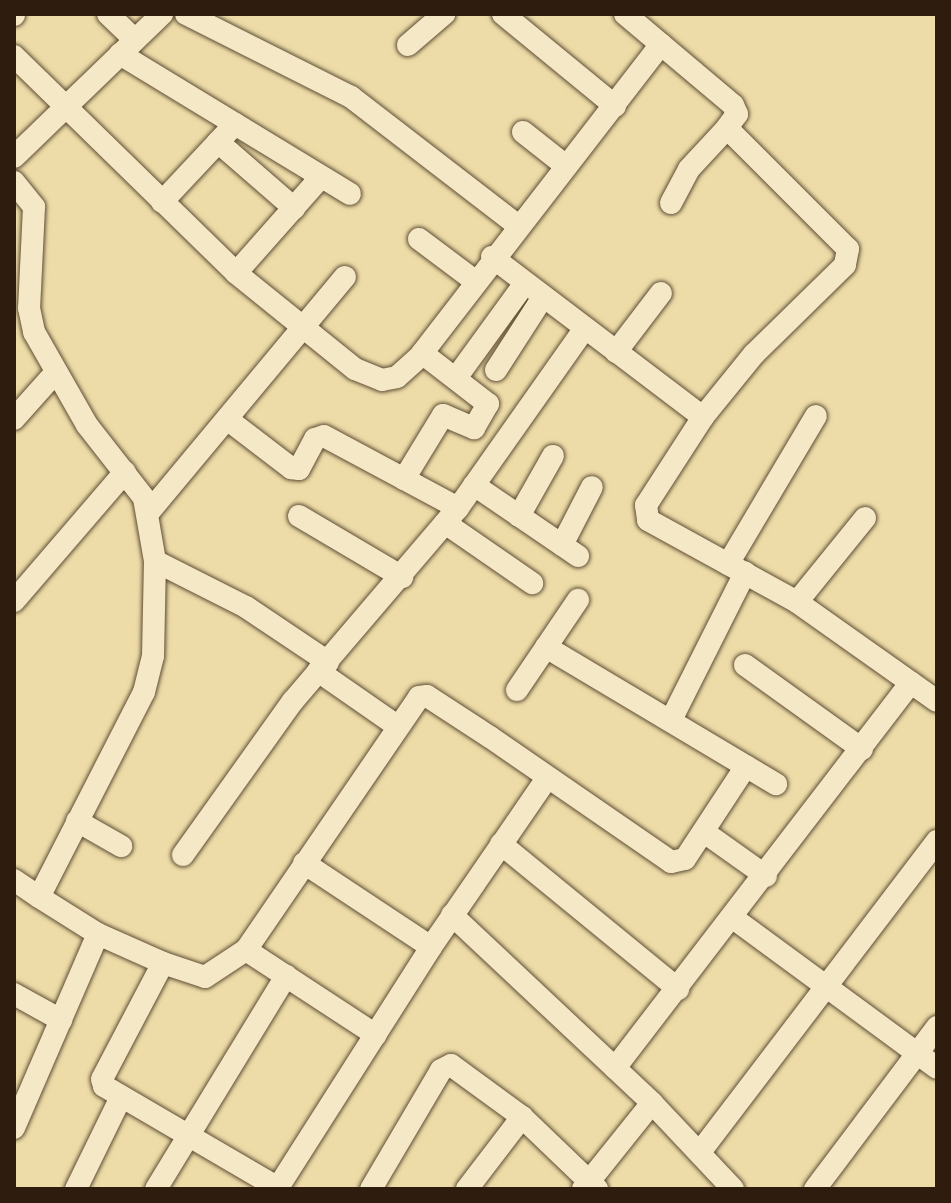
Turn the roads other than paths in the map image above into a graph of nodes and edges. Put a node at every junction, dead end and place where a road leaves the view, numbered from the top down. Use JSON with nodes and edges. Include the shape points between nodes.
{"nodes":[{"id":1,"x":108,"y":14,"type":"edge"},
{"id":2,"x":162,"y":14,"type":"edge"},
{"id":3,"x":186,"y":14,"type":"edge"},
{"id":4,"x":444,"y":14,"type":"edge"},
{"id":5,"x":503,"y":14,"type":"edge"},
{"id":6,"x":625,"y":14,"type":"edge"},
{"id":7,"x":661,"y":44,"type":"junction"},
{"id":8,"x":408,"y":45,"type":"dead end"},
{"id":9,"x":128,"y":47,"type":"junction"},
{"id":10,"x":14,"y":56,"type":"edge"},
{"id":11,"x":615,"y":106,"type":"junction"},
{"id":12,"x":64,"y":108,"type":"junction"},
{"id":13,"x":235,"y":124,"type":"junction"},
{"id":14,"x":727,"y":128,"type":"junction"},
{"id":15,"x":523,"y":132,"type":"dead end"},
{"id":16,"x":218,"y":142,"type":"junction"},
{"id":17,"x":14,"y":157,"type":"edge"},
{"id":18,"x":566,"y":166,"type":"junction"},
{"id":19,"x":321,"y":177,"type":"junction"},
{"id":20,"x":14,"y":182,"type":"edge"},
{"id":21,"x":350,"y":194,"type":"dead end"},
{"id":22,"x":162,"y":202,"type":"junction"},
{"id":23,"x":671,"y":203,"type":"dead end"},
{"id":24,"x":294,"y":208,"type":"junction"},
{"id":25,"x":517,"y":225,"type":"junction"},
{"id":26,"x":419,"y":239,"type":"dead end"},
{"id":27,"x":492,"y":257,"type":"junction"},
{"id":28,"x":236,"y":273,"type":"junction"},
{"id":29,"x":345,"y":277,"type":"dead end"},
{"id":30,"x":475,"y":281,"type":"junction"},
{"id":31,"x":534,"y":290,"type":"junction"},
{"id":32,"x":661,"y":293,"type":"dead end"},
{"id":33,"x":299,"y":326,"type":"junction"},
{"id":34,"x":585,"y":328,"type":"junction"},
{"id":35,"x":616,"y":352,"type":"junction"},
{"id":36,"x":422,"y":353,"type":"junction"},
{"id":37,"x":496,"y":370,"type":"dead end"},
{"id":38,"x":56,"y":372,"type":"junction"},
{"id":39,"x":456,"y":378,"type":"junction"},
{"id":40,"x":17,"y":410,"type":"edge"},
{"id":41,"x":816,"y":416,"type":"dead end"},
{"id":42,"x":703,"y":417,"type":"junction"},
{"id":43,"x":227,"y":419,"type":"junction"},
{"id":44,"x":553,"y":456,"type":"dead end"},
{"id":45,"x":125,"y":472,"type":"junction"},
{"id":46,"x":404,"y":479,"type":"junction"},
{"id":47,"x":474,"y":485,"type":"junction"},
{"id":48,"x":592,"y":487,"type":"dead end"},
{"id":49,"x":149,"y":512,"type":"junction"},
{"id":50,"x":451,"y":515,"type":"junction"},
{"id":51,"x":299,"y":516,"type":"dead end"},
{"id":52,"x":519,"y":516,"type":"junction"},
{"id":53,"x":865,"y":518,"type":"dead end"},
{"id":54,"x":155,"y":561,"type":"junction"},
{"id":55,"x":736,"y":568,"type":"junction"},
{"id":56,"x":402,"y":577,"type":"junction"},
{"id":57,"x":532,"y":583,"type":"dead end"},
{"id":58,"x":578,"y":600,"type":"dead end"},
{"id":59,"x":14,"y":601,"type":"edge"},
{"id":60,"x":797,"y":602,"type":"junction"},
{"id":61,"x":546,"y":647,"type":"junction"},
{"id":62,"x":745,"y":665,"type":"dead end"},
{"id":63,"x":323,"y":667,"type":"junction"},
{"id":64,"x":911,"y":682,"type":"junction"},
{"id":65,"x":517,"y":690,"type":"dead end"},
{"id":66,"x":937,"y":701,"type":"edge"},
{"id":67,"x":671,"y":720,"type":"junction"},
{"id":68,"x":397,"y":726,"type":"junction"},
{"id":69,"x":862,"y":749,"type":"junction"},
{"id":70,"x":746,"y":766,"type":"junction"},
{"id":71,"x":547,"y":778,"type":"junction"},
{"id":72,"x":776,"y":784,"type":"dead end"},
{"id":73,"x":77,"y":821,"type":"junction"},
{"id":74,"x":704,"y":832,"type":"junction"},
{"id":75,"x":937,"y":841,"type":"edge"},
{"id":76,"x":501,"y":844,"type":"junction"},
{"id":77,"x":121,"y":846,"type":"dead end"},
{"id":78,"x":183,"y":855,"type":"dead end"},
{"id":79,"x":304,"y":863,"type":"junction"},
{"id":80,"x":766,"y":876,"type":"junction"},
{"id":81,"x":14,"y":880,"type":"edge"},
{"id":82,"x":39,"y":897,"type":"junction"},
{"id":83,"x":452,"y":915,"type":"junction"},
{"id":84,"x":733,"y":918,"type":"junction"},
{"id":85,"x":98,"y":934,"type":"junction"},
{"id":86,"x":431,"y":947,"type":"junction"},
{"id":87,"x":246,"y":950,"type":"junction"},
{"id":88,"x":163,"y":963,"type":"junction"},
{"id":89,"x":286,"y":976,"type":"junction"},
{"id":90,"x":826,"y":987,"type":"junction"},
{"id":91,"x":678,"y":989,"type":"junction"},
{"id":92,"x":14,"y":994,"type":"edge"},
{"id":93,"x":61,"y":1020,"type":"junction"},
{"id":94,"x":937,"y":1027,"type":"edge"},
{"id":95,"x":376,"y":1035,"type":"junction"},
{"id":96,"x":918,"y":1053,"type":"junction"},
{"id":97,"x":615,"y":1068,"type":"junction"},
{"id":98,"x":937,"y":1068,"type":"edge"},
{"id":99,"x":121,"y":1097,"type":"junction"},
{"id":100,"x":652,"y":1103,"type":"junction"},
{"id":101,"x":522,"y":1117,"type":"junction"},
{"id":102,"x":16,"y":1119,"type":"edge"},
{"id":103,"x":189,"y":1136,"type":"junction"},
{"id":104,"x":700,"y":1152,"type":"junction"},
{"id":105,"x":590,"y":1187,"type":"edge"},
{"id":106,"x":76,"y":1189,"type":"edge"},
{"id":107,"x":156,"y":1189,"type":"edge"},
{"id":108,"x":278,"y":1189,"type":"edge"},
{"id":109,"x":371,"y":1189,"type":"edge"},
{"id":110,"x":467,"y":1189,"type":"edge"},
{"id":111,"x":733,"y":1189,"type":"edge"},
{"id":112,"x":815,"y":1189,"type":"edge"}],
"edges":[{"from":1,"to":9,"type":"street"},
{"from":2,"to":9,"type":"street"},
{"from":3,"to":25,"type":"street","via":[[351,97]]},
{"from":4,"to":8,"type":"street"},
{"from":5,"to":11,"type":"street"},
{"from":6,"to":7,"type":"street"},
{"from":7,"to":11,"type":"street"},
{"from":7,"to":14,"type":"street","via":[[733,105],[737,114]]},
{"from":9,"to":12,"type":"street"},
{"from":9,"to":13,"type":"street"},
{"from":10,"to":12,"type":"street"},
{"from":11,"to":18,"type":"street"},
{"from":12,"to":17,"type":"street"},
{"from":12,"to":22,"type":"street"},
{"from":13,"to":16,"type":"street"},
{"from":13,"to":19,"type":"street"},
{"from":14,"to":23,"type":"street","via":[[689,169]]},
{"from":14,"to":42,"type":"street","via":[[845,243],[850,257],[754,354]]},
{"from":15,"to":18,"type":"street"},
{"from":16,"to":22,"type":"street"},
{"from":16,"to":24,"type":"street"},
{"from":18,"to":25,"type":"street"},
{"from":19,"to":21,"type":"street"},
{"from":19,"to":24,"type":"street"},
{"from":20,"to":38,"type":"street","via":[[34,207],[29,308],[39,344]]},
{"from":22,"to":28,"type":"street"},
{"from":24,"to":28,"type":"street"},
{"from":25,"to":27,"type":"street"},
{"from":26,"to":30,"type":"street"},
{"from":27,"to":30,"type":"street"},
{"from":27,"to":31,"type":"street"},
{"from":28,"to":33,"type":"street"},
{"from":29,"to":33,"type":"street"},
{"from":30,"to":36,"type":"street"},
{"from":31,"to":34,"type":"street"},
{"from":31,"to":37,"type":"street"},
{"from":31,"to":39,"type":"street"},
{"from":32,"to":35,"type":"street"},
{"from":33,"to":36,"type":"street","via":[[355,369],[382,380],[409,369]]},
{"from":33,"to":43,"type":"street"},
{"from":34,"to":35,"type":"street"},
{"from":34,"to":47,"type":"street"},
{"from":35,"to":42,"type":"street"},
{"from":36,"to":39,"type":"street"},
{"from":38,"to":40,"type":"street"},
{"from":38,"to":45,"type":"street","via":[[97,440]]},
{"from":39,"to":46,"type":"street","via":[[488,404],[479,424],[470,427],[443,415]]},
{"from":41,"to":55,"type":"street"},
{"from":42,"to":55,"type":"street","via":[[644,515]]},
{"from":43,"to":46,"type":"street","via":[[295,470],[320,436]]},
{"from":43,"to":49,"type":"street"},
{"from":44,"to":52,"type":"street"},
{"from":45,"to":49,"type":"street"},
{"from":45,"to":59,"type":"street"},
{"from":46,"to":50,"type":"street"},
{"from":47,"to":50,"type":"street"},
{"from":47,"to":52,"type":"street"},
{"from":48,"to":52,"type":"street","via":[[570,551]]},
{"from":49,"to":54,"type":"street"},
{"from":50,"to":56,"type":"street"},
{"from":50,"to":57,"type":"street"},
{"from":51,"to":56,"type":"street"},
{"from":53,"to":60,"type":"street"},
{"from":54,"to":63,"type":"street","via":[[246,607]]},
{"from":54,"to":73,"type":"street","via":[[153,656],[144,692]]},
{"from":55,"to":60,"type":"street"},
{"from":55,"to":67,"type":"street"},
{"from":56,"to":63,"type":"street"},
{"from":58,"to":61,"type":"street"},
{"from":60,"to":64,"type":"street"},
{"from":61,"to":65,"type":"street"},
{"from":61,"to":67,"type":"street"},
{"from":62,"to":69,"type":"street"},
{"from":63,"to":68,"type":"street"},
{"from":63,"to":78,"type":"street"},
{"from":64,"to":66,"type":"street"},
{"from":64,"to":69,"type":"street"},
{"from":67,"to":70,"type":"street"},
{"from":68,"to":71,"type":"street","via":[[416,700],[427,696]]},
{"from":68,"to":79,"type":"street"},
{"from":69,"to":80,"type":"street"},
{"from":70,"to":72,"type":"street"},
{"from":70,"to":74,"type":"street"},
{"from":71,"to":74,"type":"street","via":[[671,862],[685,859]]},
{"from":71,"to":76,"type":"street"},
{"from":73,"to":77,"type":"street"},
{"from":73,"to":82,"type":"street"},
{"from":74,"to":80,"type":"street"},
{"from":75,"to":90,"type":"street"},
{"from":76,"to":83,"type":"street"},
{"from":76,"to":91,"type":"street"},
{"from":79,"to":86,"type":"street"},
{"from":79,"to":87,"type":"street"},
{"from":80,"to":84,"type":"street"},
{"from":81,"to":82,"type":"street"},
{"from":82,"to":85,"type":"street"},
{"from":83,"to":86,"type":"street"},
{"from":83,"to":97,"type":"street"},
{"from":84,"to":90,"type":"street"},
{"from":84,"to":91,"type":"street"},
{"from":85,"to":88,"type":"street"},
{"from":85,"to":93,"type":"street"},
{"from":86,"to":95,"type":"street"},
{"from":87,"to":88,"type":"street","via":[[205,977]]},
{"from":87,"to":89,"type":"street"},
{"from":88,"to":99,"type":"street","via":[[102,1079]]},
{"from":89,"to":95,"type":"street"},
{"from":89,"to":103,"type":"street"},
{"from":90,"to":96,"type":"street"},
{"from":90,"to":104,"type":"street"},
{"from":91,"to":97,"type":"street"},
{"from":92,"to":93,"type":"street"},
{"from":93,"to":102,"type":"street"},
{"from":94,"to":96,"type":"street"},
{"from":95,"to":108,"type":"street"},
{"from":96,"to":98,"type":"street"},
{"from":96,"to":112,"type":"street"},
{"from":97,"to":100,"type":"street"},
{"from":99,"to":103,"type":"street"},
{"from":99,"to":106,"type":"street"},
{"from":100,"to":104,"type":"street"},
{"from":100,"to":105,"type":"street"},
{"from":101,"to":105,"type":"street"},
{"from":101,"to":109,"type":"street","via":[[456,1067],[446,1066]]},
{"from":101,"to":110,"type":"street"},
{"from":103,"to":107,"type":"street"},
{"from":103,"to":108,"type":"street"},
{"from":104,"to":111,"type":"street"}]}
